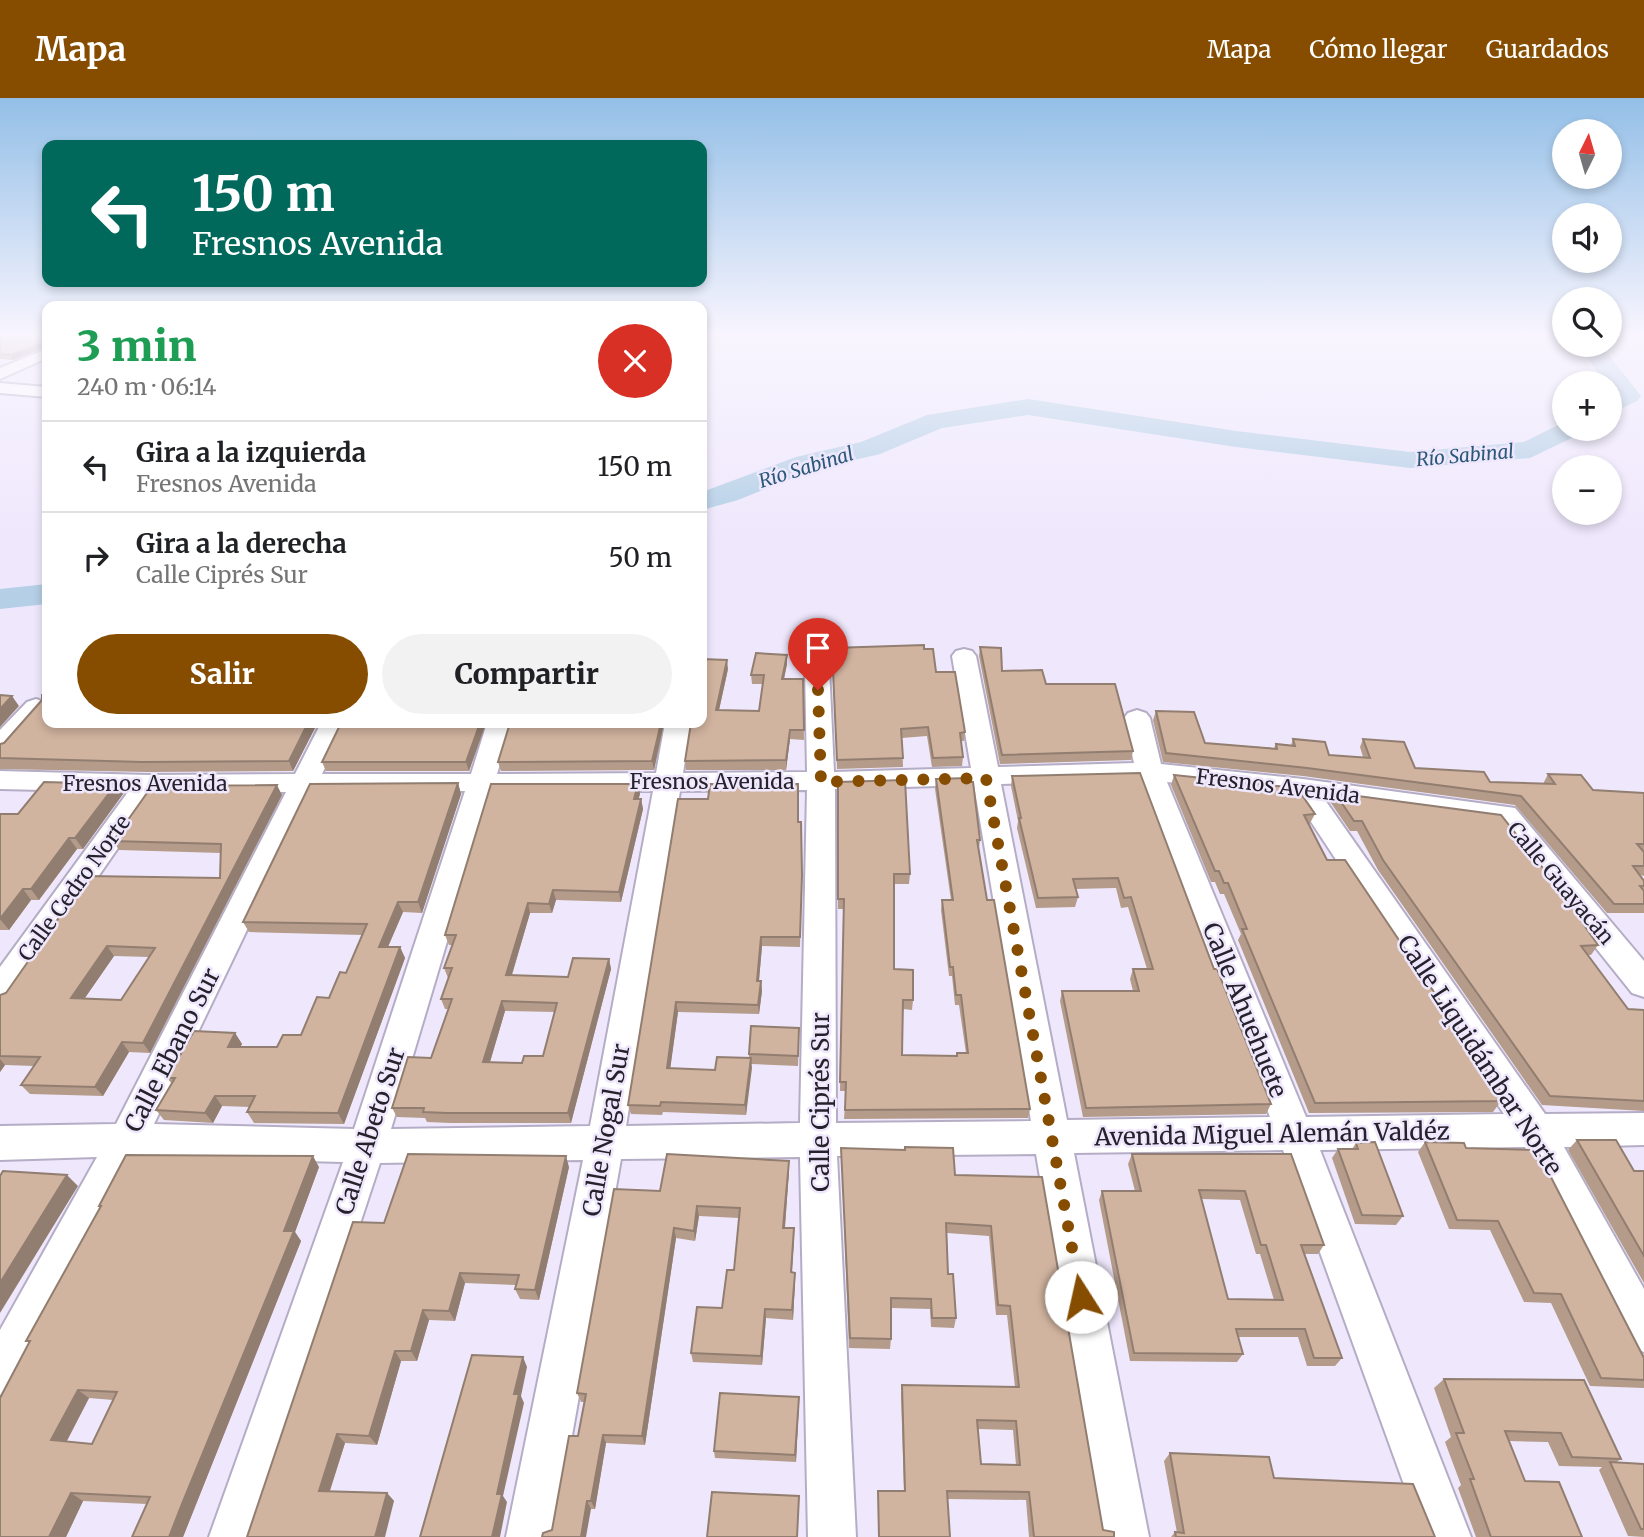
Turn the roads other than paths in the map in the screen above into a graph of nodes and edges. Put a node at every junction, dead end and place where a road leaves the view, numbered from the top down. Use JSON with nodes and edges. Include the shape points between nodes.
{"nodes":[{"id":1,"x":964,"y":656,"type":"dead end"},
{"id":2,"x":817,"y":667,"type":"dead end"},
{"id":3,"x":36,"y":707,"type":"edge"},
{"id":4,"x":1137,"y":718,"type":"dead end"},
{"id":5,"x":332,"y":728,"type":"edge"},
{"id":6,"x":499,"y":728,"type":"edge"},
{"id":7,"x":677,"y":728,"type":"edge"},
{"id":8,"x":0,"y":746,"type":"edge"},
{"id":9,"x":1149,"y":771,"type":"junction"},
{"id":10,"x":986,"y":778,"type":"junction"},
{"id":11,"x":0,"y":780,"type":"edge"},
{"id":12,"x":483,"y":781,"type":"junction"},
{"id":13,"x":668,"y":782,"type":"junction"},
{"id":14,"x":821,"y":782,"type":"junction"},
{"id":15,"x":306,"y":783,"type":"junction"},
{"id":16,"x":148,"y":784,"type":"junction"},
{"id":17,"x":1303,"y":788,"type":"junction"},
{"id":18,"x":1504,"y":815,"type":"joint"},
{"id":19,"x":1644,"y":984,"type":"edge"},
{"id":20,"x":0,"y":992,"type":"edge"},
{"id":21,"x":1644,"y":1129,"type":"edge"},
{"id":22,"x":1535,"y":1130,"type":"junction"},
{"id":23,"x":1295,"y":1134,"type":"junction"},
{"id":24,"x":1052,"y":1137,"type":"junction"},
{"id":25,"x":127,"y":1140,"type":"junction"},
{"id":26,"x":818,"y":1140,"type":"junction"},
{"id":27,"x":0,"y":1143,"type":"edge"},
{"id":28,"x":605,"y":1143,"type":"junction"},
{"id":29,"x":367,"y":1146,"type":"junction"},
{"id":30,"x":1644,"y":1331,"type":"edge"},
{"id":31,"x":0,"y":1373,"type":"edge"},
{"id":32,"x":233,"y":1537,"type":"edge"},
{"id":33,"x":530,"y":1537,"type":"edge"},
{"id":34,"x":832,"y":1537,"type":"edge"},
{"id":35,"x":1125,"y":1537,"type":"edge"},
{"id":36,"x":1447,"y":1537,"type":"edge"}],
"edges":[{"from":1,"to":10,"type":"street"},
{"from":2,"to":14,"type":"street","name":"Calle Ciprés Sur"},
{"from":3,"to":8,"type":"street"},
{"from":4,"to":9,"type":"street","name":"Calle Ahuehuete"},
{"from":5,"to":15,"type":"street","name":"Calle Ebano Sur"},
{"from":6,"to":12,"type":"street","name":"Calle Abeto Sur"},
{"from":7,"to":13,"type":"street","name":"Calle Nogal Sur"},
{"from":9,"to":10,"type":"street","name":"Fresnos Avenida"},
{"from":9,"to":17,"type":"street","name":"Fresnos Avenida"},
{"from":9,"to":23,"type":"street","name":"Calle Ahuehuete"},
{"from":10,"to":14,"type":"street","name":"Fresnos Avenida"},
{"from":10,"to":24,"type":"street"},
{"from":11,"to":16,"type":"street","name":"Fresnos Avenida"},
{"from":12,"to":13,"type":"street","name":"Fresnos Avenida"},
{"from":12,"to":15,"type":"street","name":"Fresnos Avenida"},
{"from":12,"to":29,"type":"street","name":"Calle Abeto Sur"},
{"from":13,"to":14,"type":"street","name":"Fresnos Avenida"},
{"from":13,"to":28,"type":"street","name":"Calle Nogal Sur"},
{"from":14,"to":26,"type":"street","name":"Calle Ciprés Sur"},
{"from":15,"to":16,"type":"street","name":"Fresnos Avenida"},
{"from":15,"to":25,"type":"street","name":"Calle Ebano Sur"},
{"from":16,"to":20,"type":"street","name":"Calle Cedro Norte"},
{"from":17,"to":18,"type":"street","name":"Fresnos Avenida"},
{"from":17,"to":22,"type":"street","name":"Calle Liquidámbar Norte"},
{"from":18,"to":19,"type":"street","name":"Calle Guayacán"},
{"from":21,"to":22,"type":"street","name":"Avenida Miguel Alemán Valdéz"},
{"from":22,"to":23,"type":"street","name":"Avenida Miguel Alemán Valdéz"},
{"from":22,"to":30,"type":"street","name":"Calle Liquidámbar Norte"},
{"from":23,"to":24,"type":"street","name":"Avenida Miguel Alemán Valdéz"},
{"from":23,"to":36,"type":"street","name":"Calle Ahuehuete"},
{"from":24,"to":26,"type":"street","name":"Avenida Miguel Alemán Valdéz"},
{"from":24,"to":35,"type":"street"},
{"from":25,"to":27,"type":"street","name":"Avenida Miguel Alemán Valdéz"},
{"from":25,"to":29,"type":"street","name":"Avenida Miguel Alemán Valdéz"},
{"from":25,"to":31,"type":"street","name":"Calle Ebano Sur"},
{"from":26,"to":28,"type":"street","name":"Avenida Miguel Alemán Valdéz"},
{"from":26,"to":34,"type":"street","name":"Calle Ciprés Sur"},
{"from":28,"to":29,"type":"street","name":"Avenida Miguel Alemán Valdéz"},
{"from":28,"to":33,"type":"street","name":"Calle Nogal Sur"},
{"from":29,"to":32,"type":"street","name":"Calle Abeto Sur"}]}
